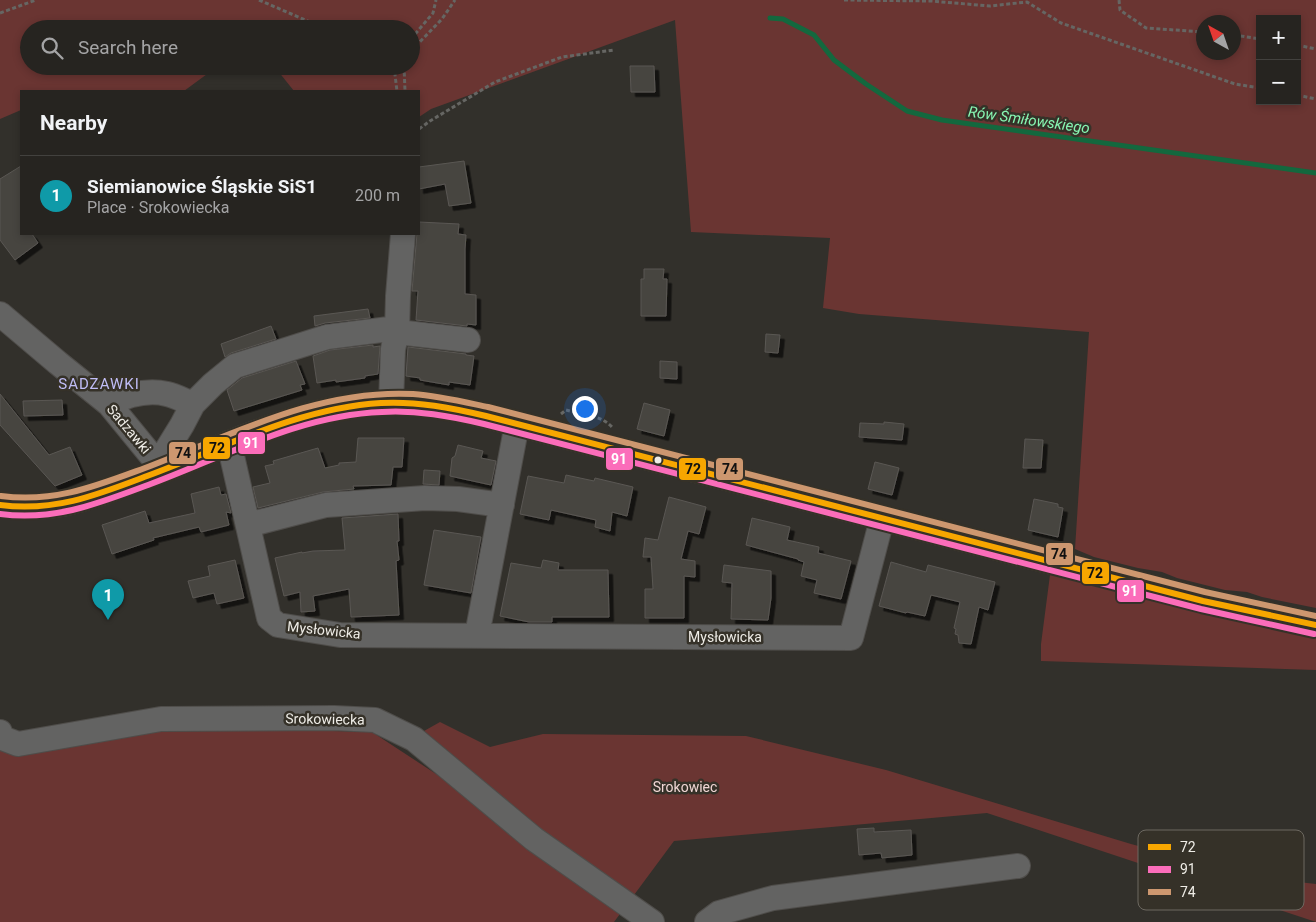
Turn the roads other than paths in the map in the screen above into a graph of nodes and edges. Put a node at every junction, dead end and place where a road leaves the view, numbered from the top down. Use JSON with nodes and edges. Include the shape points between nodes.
{"nodes":[{"id":1,"x":403,"y":235,"type":"edge"},
{"id":2,"x":0,"y":314,"type":"edge"},
{"id":3,"x":393,"y":331,"type":"junction"},
{"id":4,"x":468,"y":340,"type":"dead end"},
{"id":5,"x":391,"y":403,"type":"junction"},
{"id":6,"x":109,"y":404,"type":"junction"},
{"id":7,"x":193,"y":404,"type":"junction"},
{"id":8,"x":517,"y":424,"type":"junction"},
{"id":9,"x":229,"y":443,"type":"junction"},
{"id":10,"x":159,"y":465,"type":"junction"},
{"id":11,"x":0,"y":505,"type":"edge"},
{"id":12,"x":502,"y":505,"type":"junction"},
{"id":13,"x":882,"y":518,"type":"junction"},
{"id":14,"x":248,"y":525,"type":"junction"},
{"id":15,"x":1316,"y":625,"type":"edge"},
{"id":16,"x":477,"y":635,"type":"junction"},
{"id":17,"x":0,"y":732,"type":"edge"},
{"id":18,"x":1018,"y":866,"type":"dead end"},
{"id":19,"x":652,"y":922,"type":"edge"},
{"id":20,"x":707,"y":922,"type":"edge"}],
"edges":[{"from":1,"to":3,"type":"street"},
{"from":2,"to":6,"type":"street","name":"Sadzawki"},
{"from":3,"to":4,"type":"street"},
{"from":3,"to":5,"type":"street"},
{"from":3,"to":7,"type":"street","via":[[334,335],[236,366]]},
{"from":5,"to":8,"type":"street","via":[[438,406]]},
{"from":5,"to":9,"type":"street","via":[[333,409]]},
{"from":6,"to":7,"type":"street","via":[[124,396],[154,392]]},
{"from":6,"to":10,"type":"street","name":"Sadzawki"},
{"from":7,"to":10,"type":"street"},
{"from":8,"to":12,"type":"street"},
{"from":8,"to":13,"type":"street"},
{"from":9,"to":10,"type":"street"},
{"from":9,"to":14,"type":"street","name":"Mysłowicka"},
{"from":10,"to":11,"type":"street","via":[[125,485],[72,502],[23,507]]},
{"from":12,"to":14,"type":"street","via":[[425,498],[326,505]]},
{"from":12,"to":16,"type":"street"},
{"from":13,"to":15,"type":"street","via":[[1203,601]]},
{"from":13,"to":16,"type":"street","name":"Mysłowicka","via":[[851,638]]},
{"from":14,"to":16,"type":"street","name":"Mysłowicka","via":[[268,618],[278,624],[340,635]]},
{"from":17,"to":19,"type":"street","name":"Srokowiecka","via":[[2,738],[18,744],[161,719],[375,720],[414,739],[534,839]]},
{"from":18,"to":20,"type":"street","via":[[773,898],[719,913]]}]}
